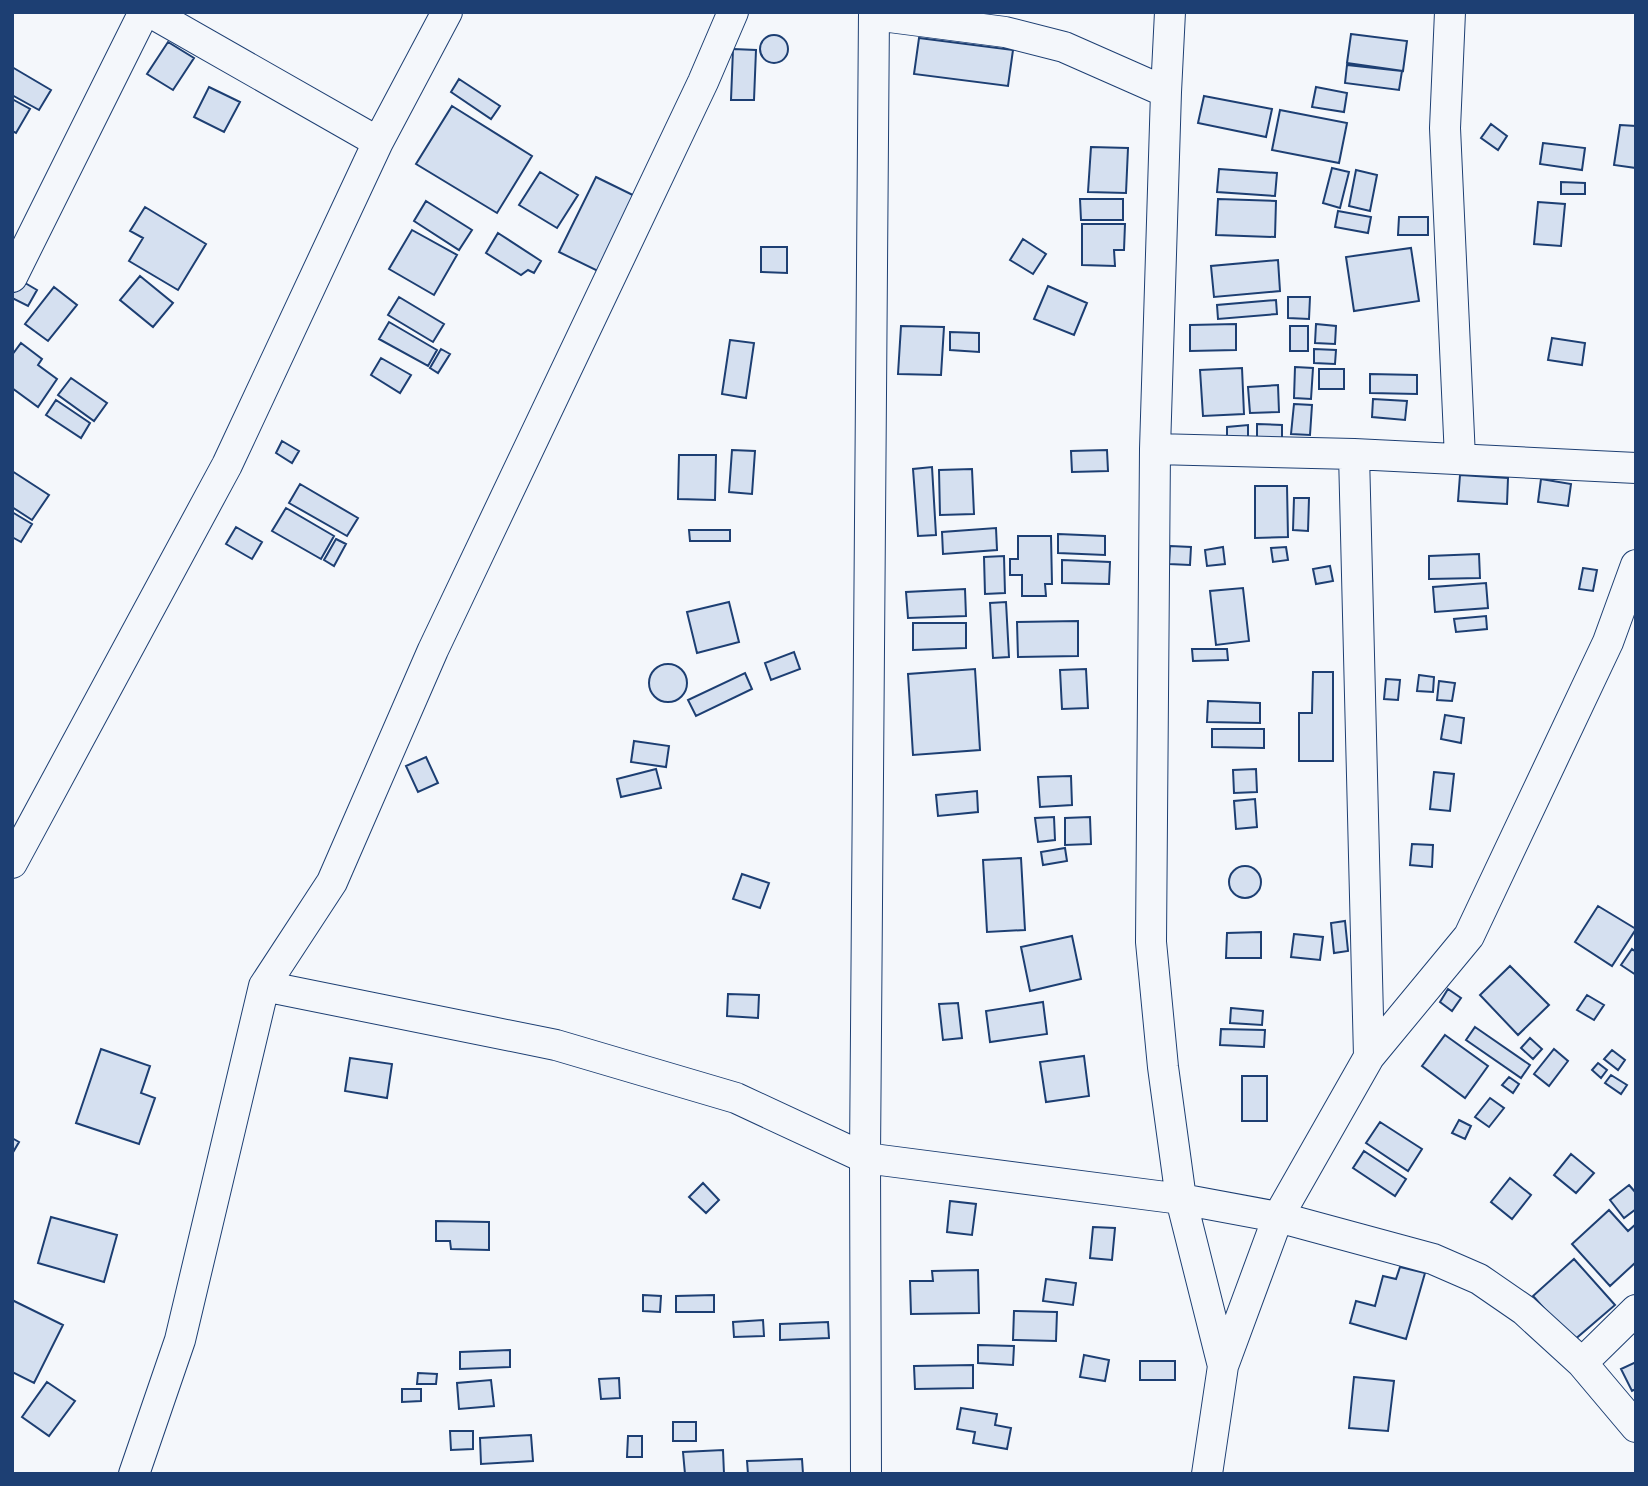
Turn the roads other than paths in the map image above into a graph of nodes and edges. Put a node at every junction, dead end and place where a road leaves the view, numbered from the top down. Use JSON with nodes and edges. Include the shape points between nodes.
{"nodes":[{"id":1,"x":144,"y":12,"type":"edge"},
{"id":2,"x":150,"y":12,"type":"edge"},
{"id":3,"x":447,"y":12,"type":"edge"},
{"id":4,"x":733,"y":12,"type":"edge"},
{"id":5,"x":1170,"y":12,"type":"edge"},
{"id":6,"x":1450,"y":12,"type":"edge"},
{"id":7,"x":874,"y":14,"type":"edge"},
{"id":8,"x":1166,"y":92,"type":"junction"},
{"id":9,"x":378,"y":142,"type":"junction"},
{"id":10,"x":12,"y":277,"type":"edge"},
{"id":11,"x":1155,"y":449,"type":"junction"},
{"id":12,"x":1353,"y":454,"type":"junction"},
{"id":13,"x":1460,"y":458,"type":"junction"},
{"id":14,"x":1636,"y":468,"type":"edge"},
{"id":15,"x":1636,"y":565,"type":"edge"},
{"id":16,"x":1636,"y":626,"type":"edge"},
{"id":17,"x":1608,"y":642,"type":"junction"},
{"id":18,"x":12,"y":863,"type":"edge"},
{"id":19,"x":264,"y":986,"type":"junction"},
{"id":20,"x":1369,"y":1057,"type":"junction"},
{"id":21,"x":865,"y":1158,"type":"junction"},
{"id":22,"x":1181,"y":1199,"type":"junction"},
{"id":23,"x":1278,"y":1217,"type":"junction"},
{"id":24,"x":1636,"y":1310,"type":"edge"},
{"id":25,"x":1582,"y":1363,"type":"junction"},
{"id":26,"x":1223,"y":1366,"type":"junction"},
{"id":27,"x":1636,"y":1427,"type":"edge"},
{"id":28,"x":134,"y":1474,"type":"edge"},
{"id":29,"x":866,"y":1474,"type":"edge"},
{"id":30,"x":1208,"y":1474,"type":"edge"}],
"edges":[{"from":1,"to":10,"type":"street"},
{"from":2,"to":9,"type":"street"},
{"from":3,"to":9,"type":"street"},
{"from":4,"to":19,"type":"street","via":[[433,650],[332,882]]},
{"from":5,"to":8,"type":"street"},
{"from":6,"to":13,"type":"street","via":[[1445,128]]},
{"from":7,"to":8,"type":"street","via":[[1005,32],[1064,47]]},
{"from":7,"to":21,"type":"street"},
{"from":8,"to":11,"type":"street"},
{"from":9,"to":18,"type":"street","via":[[227,464]]},
{"from":11,"to":12,"type":"street"},
{"from":11,"to":22,"type":"street","via":[[1150,942]]},
{"from":12,"to":13,"type":"street"},
{"from":12,"to":20,"type":"street"},
{"from":13,"to":14,"type":"street"},
{"from":15,"to":17,"type":"street"},
{"from":16,"to":17,"type":"street"},
{"from":17,"to":20,"type":"street","via":[[1469,936]]},
{"from":19,"to":21,"type":"street","via":[[556,1045],[736,1098]]},
{"from":19,"to":28,"type":"street","via":[[180,1340]]},
{"from":20,"to":23,"type":"street"},
{"from":21,"to":22,"type":"street"},
{"from":21,"to":29,"type":"street"},
{"from":22,"to":23,"type":"street"},
{"from":22,"to":26,"type":"street"},
{"from":23,"to":25,"type":"street","via":[[1433,1259],[1479,1279],[1524,1310]]},
{"from":23,"to":26,"type":"street"},
{"from":24,"to":25,"type":"street"},
{"from":25,"to":27,"type":"street"},
{"from":26,"to":30,"type":"street"}]}
